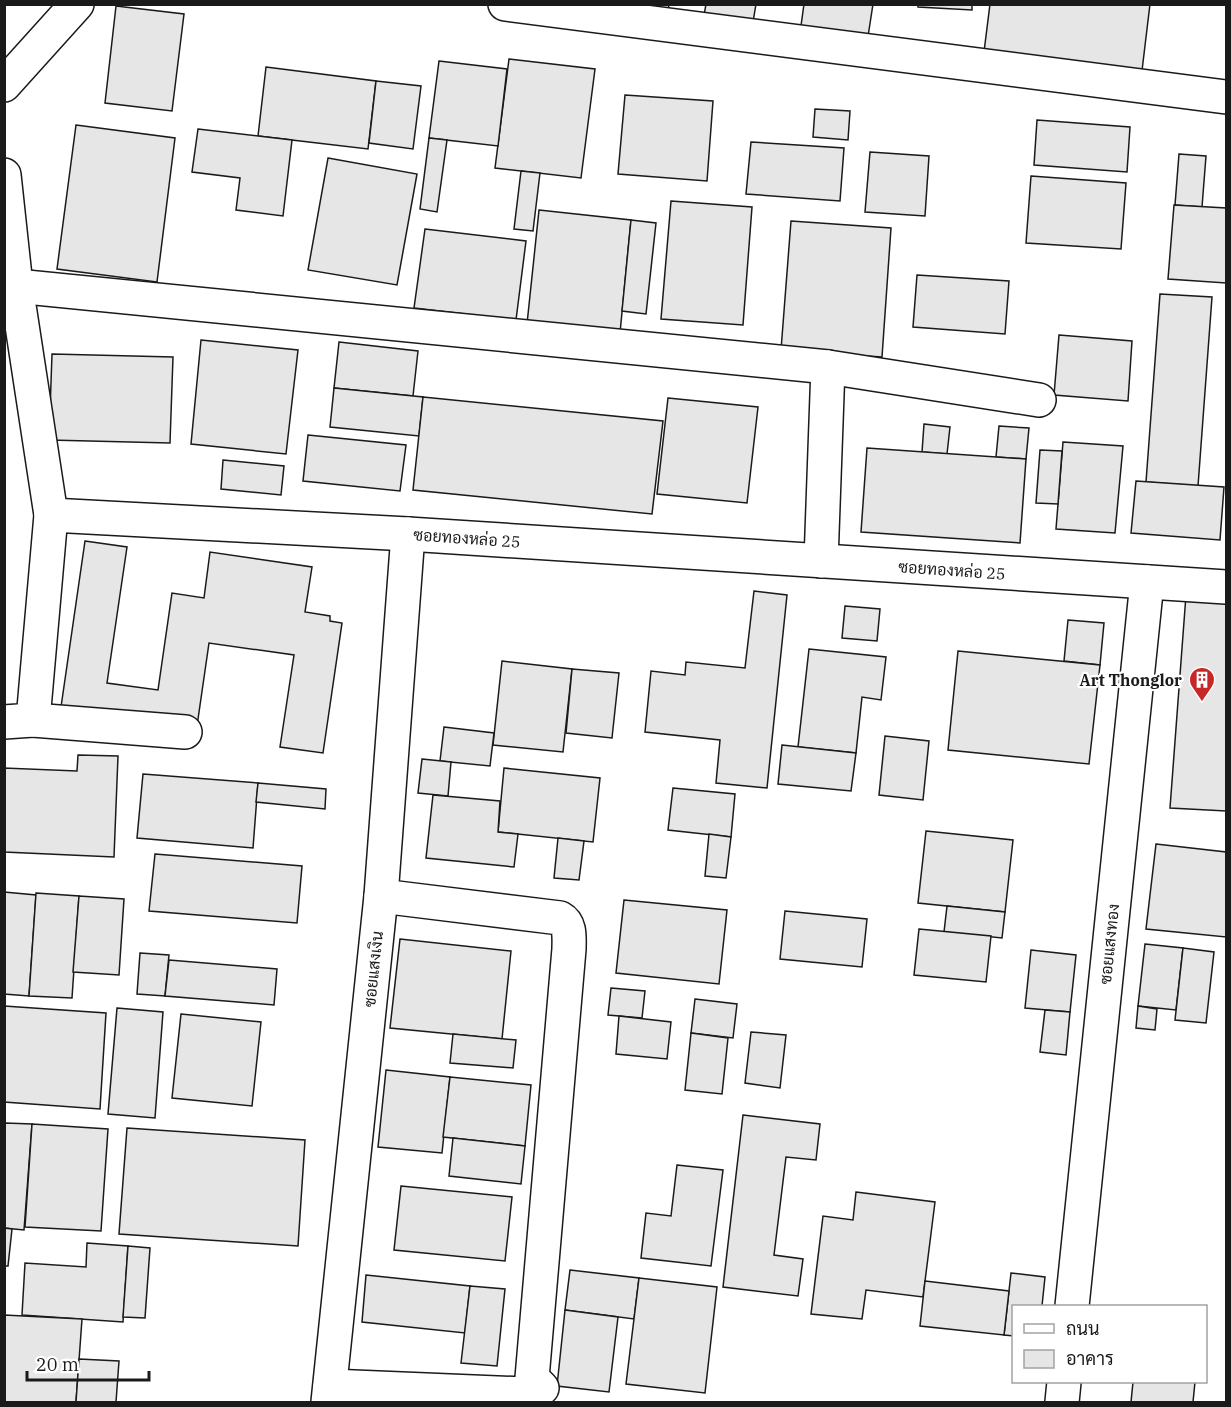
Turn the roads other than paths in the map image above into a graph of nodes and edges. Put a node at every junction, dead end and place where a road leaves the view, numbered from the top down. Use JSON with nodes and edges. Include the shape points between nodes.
{"nodes":[{"id":1,"x":78,"y":4,"type":"edge"},
{"id":2,"x":505,"y":4,"type":"edge"},
{"id":3,"x":4,"y":85,"type":"edge"},
{"id":4,"x":1227,"y":97,"type":"edge"},
{"id":5,"x":4,"y":175,"type":"edge"},
{"id":6,"x":16,"y":286,"type":"junction"},
{"id":7,"x":828,"y":367,"type":"junction"},
{"id":8,"x":1039,"y":400,"type":"dead end"},
{"id":9,"x":51,"y":515,"type":"junction"},
{"id":10,"x":408,"y":534,"type":"junction"},
{"id":11,"x":821,"y":561,"type":"junction"},
{"id":12,"x":1147,"y":582,"type":"junction"},
{"id":13,"x":1227,"y":587,"type":"edge"},
{"id":14,"x":19,"y":721,"type":"edge"},
{"id":15,"x":185,"y":732,"type":"dead end"},
{"id":16,"x":381,"y":896,"type":"junction"},
{"id":17,"x":1072,"y":1305,"type":"edge"},
{"id":18,"x":1064,"y":1383,"type":"edge"},
{"id":19,"x":329,"y":1394,"type":"edge"},
{"id":20,"x":1062,"y":1402,"type":"edge"}],
"edges":[{"from":1,"to":3,"type":"street"},
{"from":2,"to":4,"type":"street"},
{"from":5,"to":6,"type":"street"},
{"from":6,"to":7,"type":"street"},
{"from":6,"to":9,"type":"street"},
{"from":7,"to":8,"type":"street"},
{"from":7,"to":11,"type":"street"},
{"from":9,"to":10,"type":"street","name":"ซอยทองหล่อ 25"},
{"from":9,"to":14,"type":"street"},
{"from":10,"to":11,"type":"street","name":"ซอยทองหล่อ 25"},
{"from":10,"to":16,"type":"street","name":"ซอยแสงเงิน"},
{"from":11,"to":12,"type":"street","name":"ซอยทองหล่อ 25"},
{"from":12,"to":13,"type":"street","name":"ซอยทองหล่อ 25"},
{"from":12,"to":17,"type":"street","name":"ซอยแสงทอง"},
{"from":14,"to":15,"type":"street"},
{"from":16,"to":19,"type":"street","name":"ซอยแสงเงิน"},
{"from":16,"to":19,"type":"street","via":[[560,918],[568,926],[532,1378],[542,1388],[524,1394]]},
{"from":18,"to":20,"type":"street"}]}
